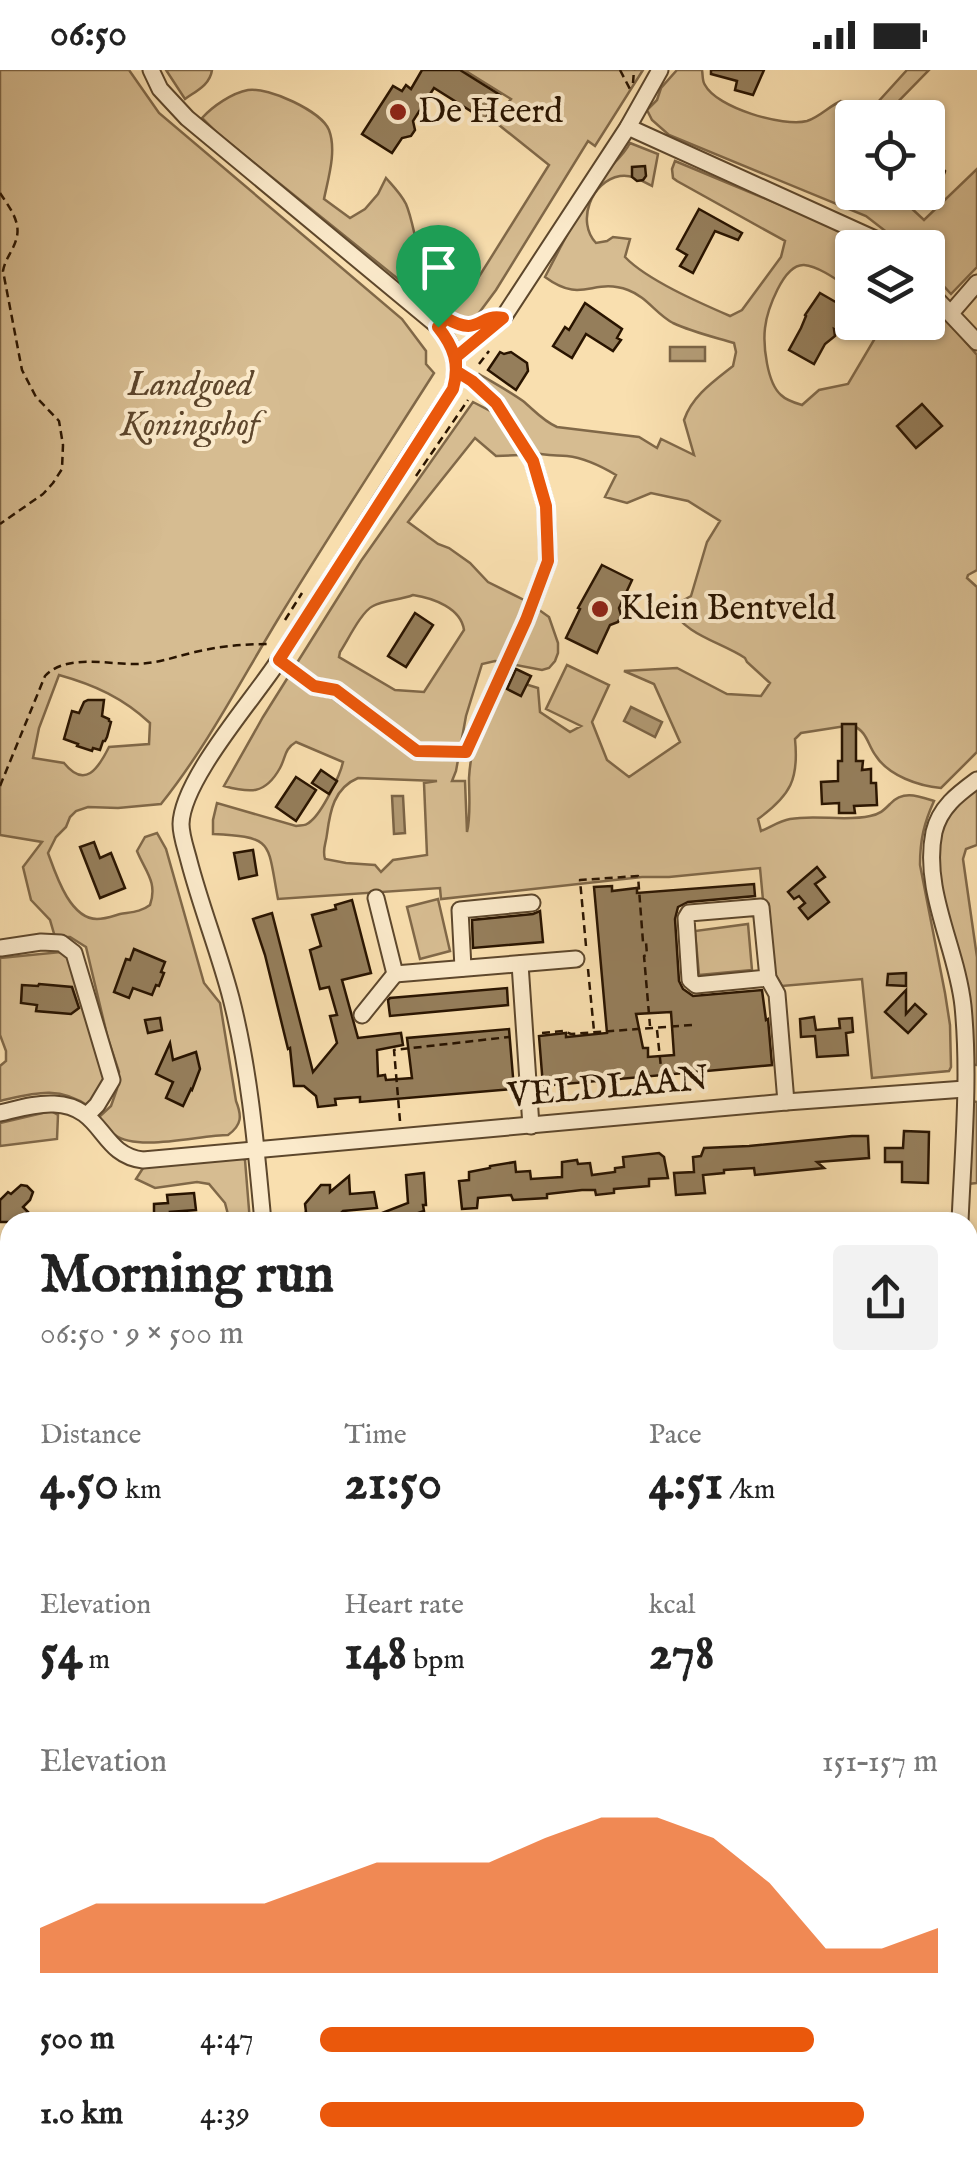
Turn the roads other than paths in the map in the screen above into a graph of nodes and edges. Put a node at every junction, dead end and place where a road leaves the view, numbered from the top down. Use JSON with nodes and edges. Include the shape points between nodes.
{"nodes":[{"id":1,"x":151,"y":70,"type":"edge"},
{"id":2,"x":660,"y":70,"type":"edge"},
{"id":3,"x":628,"y":128,"type":"junction"},
{"id":4,"x":855,"y":230,"type":"edge"},
{"id":5,"x":977,"y":283,"type":"edge"},
{"id":6,"x":945,"y":307,"type":"edge"},
{"id":7,"x":951,"y":313,"type":"junction"},
{"id":8,"x":977,"y":342,"type":"edge"},
{"id":9,"x":456,"y":364,"type":"junction"},
{"id":10,"x":276,"y":652,"type":"junction"},
{"id":11,"x":977,"y":780,"type":"edge"},
{"id":12,"x":376,"y":898,"type":"dead end"},
{"id":13,"x":532,"y":903,"type":"dead end"},
{"id":14,"x":0,"y":948,"type":"edge"},
{"id":15,"x":576,"y":959,"type":"dead end"},
{"id":16,"x":520,"y":964,"type":"junction"},
{"id":17,"x":463,"y":968,"type":"junction"},
{"id":18,"x":395,"y":974,"type":"junction"},
{"id":19,"x":768,"y":978,"type":"junction"},
{"id":20,"x":362,"y":1015,"type":"dead end"},
{"id":21,"x":965,"y":1089,"type":"junction"},
{"id":22,"x":786,"y":1102,"type":"junction"},
{"id":23,"x":0,"y":1113,"type":"edge"},
{"id":24,"x":87,"y":1115,"type":"junction"},
{"id":25,"x":531,"y":1126,"type":"junction"},
{"id":26,"x":256,"y":1150,"type":"junction"},
{"id":27,"x":262,"y":1212,"type":"edge"},
{"id":28,"x":960,"y":1212,"type":"edge"}],
"edges":[{"from":1,"to":9,"type":"street","via":[[187,118],[438,327]]},
{"from":2,"to":3,"type":"street"},
{"from":3,"to":4,"type":"street"},
{"from":3,"to":9,"type":"street","via":[[503,318]]},
{"from":5,"to":7,"type":"street"},
{"from":6,"to":7,"type":"street"},
{"from":7,"to":8,"type":"street"},
{"from":9,"to":10,"type":"street","via":[[453,389]]},
{"from":9,"to":10,"type":"street","via":[[496,403],[533,461],[546,506],[548,561],[466,752],[417,751],[336,690],[314,686]]},
{"from":10,"to":26,"type":"street","via":[[206,764],[181,822],[238,1028]]},
{"from":11,"to":21,"type":"street","via":[[946,805],[932,854],[963,1004]]},
{"from":12,"to":18,"type":"street"},
{"from":13,"to":17,"type":"street","via":[[460,910]]},
{"from":14,"to":24,"type":"street","via":[[61,943],[74,953],[112,1080]]},
{"from":15,"to":16,"type":"street"},
{"from":16,"to":17,"type":"street"},
{"from":16,"to":25,"type":"street"},
{"from":17,"to":18,"type":"street"},
{"from":18,"to":20,"type":"street"},
{"from":19,"to":19,"type":"street","via":[[761,907],[689,914],[690,980],[696,985]]},
{"from":19,"to":22,"type":"street","via":[[777,994]]},
{"from":21,"to":22,"type":"street","name":"VELDLAAN"},
{"from":21,"to":28,"type":"street"},
{"from":22,"to":25,"type":"street","name":"VELDLAAN"},
{"from":23,"to":24,"type":"street","via":[[56,1104]]},
{"from":24,"to":26,"type":"street","name":"VELDLAAN","via":[[115,1149],[134,1159]]},
{"from":25,"to":26,"type":"street","name":"VELDLAAN"},
{"from":26,"to":27,"type":"street"}]}
